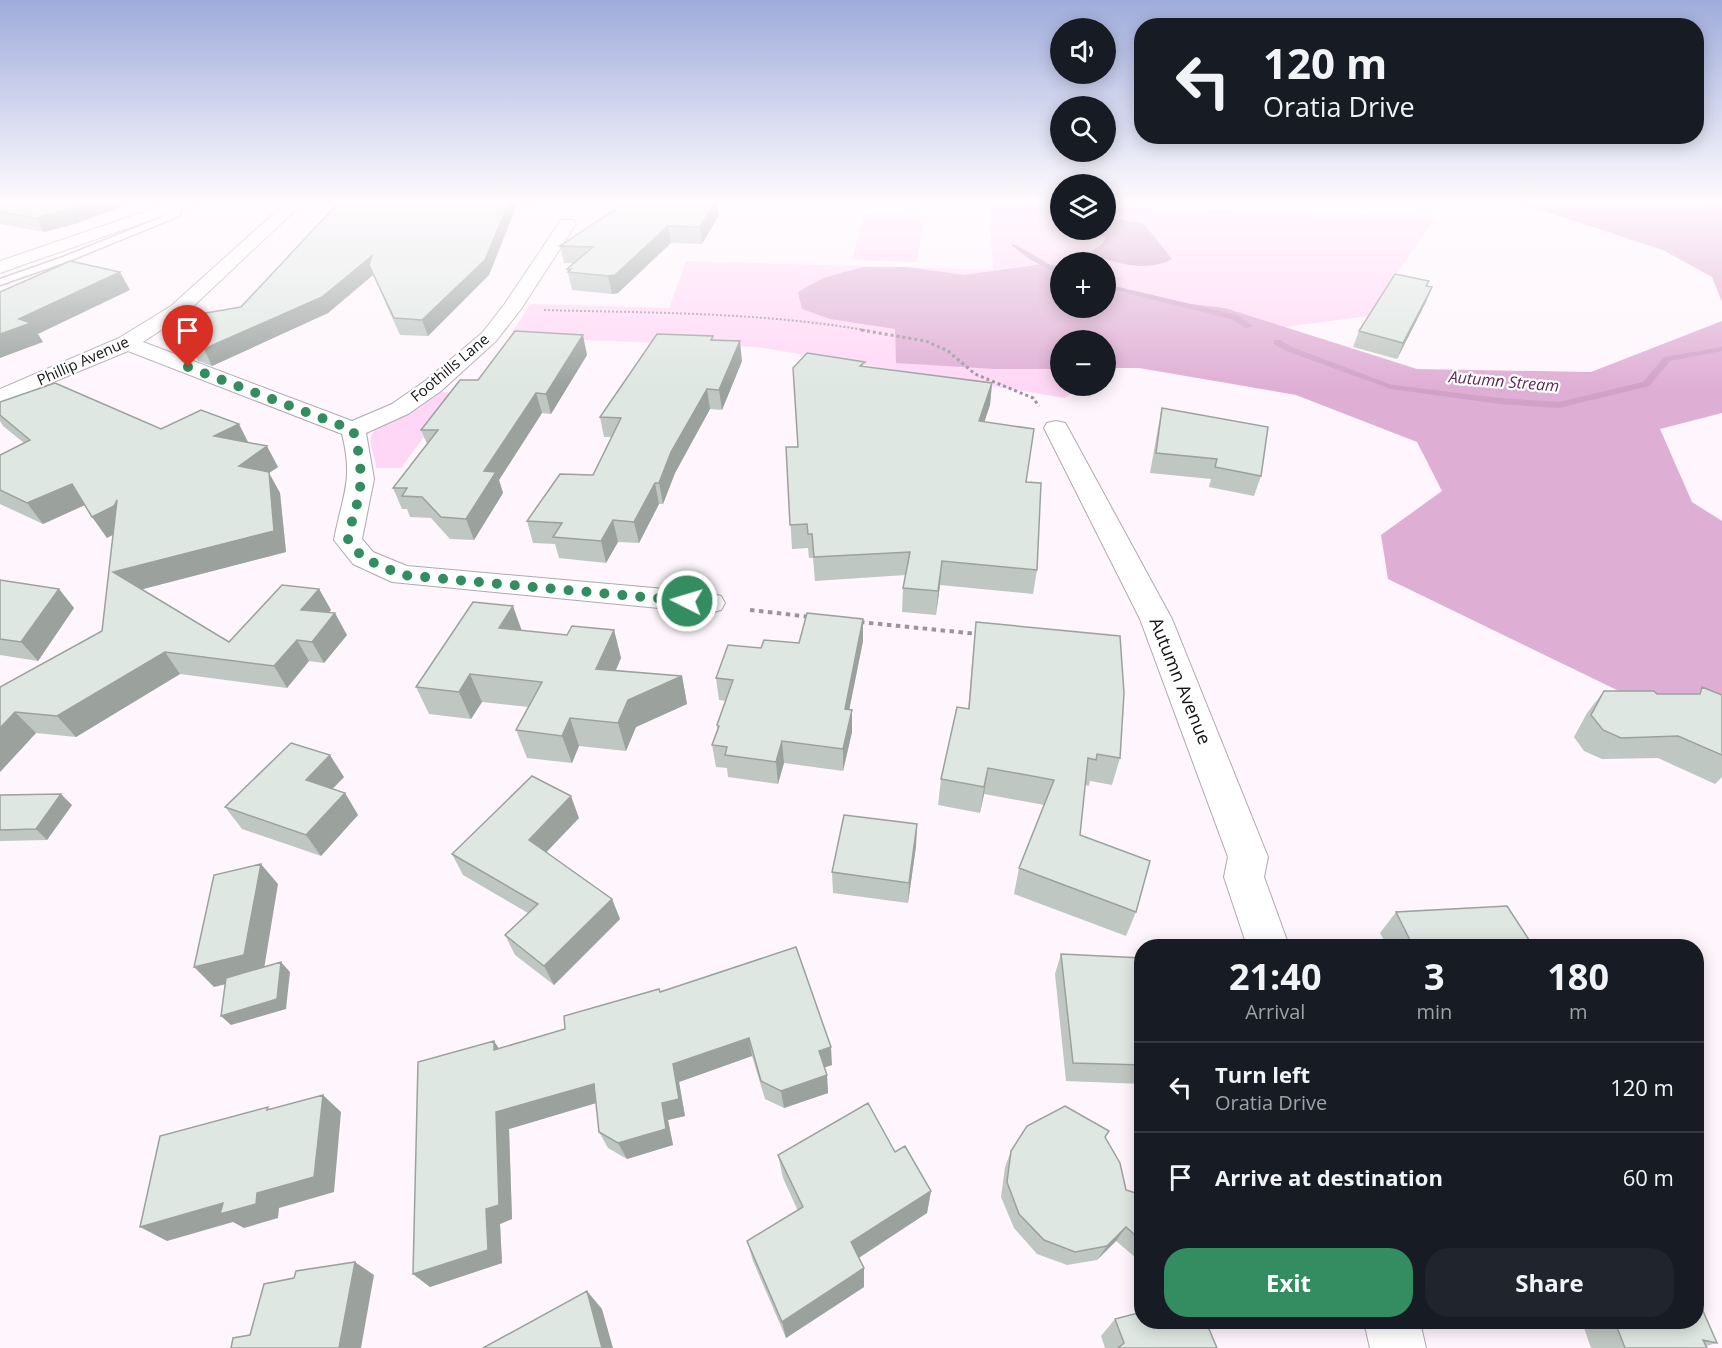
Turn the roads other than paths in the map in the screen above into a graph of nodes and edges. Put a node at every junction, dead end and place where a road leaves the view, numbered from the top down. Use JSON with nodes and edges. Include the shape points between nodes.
{"nodes":[{"id":1,"x":52,"y":263,"type":"edge"},
{"id":2,"x":229,"y":263,"type":"edge"},
{"id":3,"x":541,"y":263,"type":"edge"},
{"id":4,"x":0,"y":282,"type":"edge"},
{"id":5,"x":127,"y":343,"type":"junction"},
{"id":6,"x":0,"y":397,"type":"edge"},
{"id":7,"x":1056,"y":428,"type":"road end"},
{"id":8,"x":353,"y":430,"type":"junction"},
{"id":9,"x":710,"y":603,"type":"dead end"},
{"id":10,"x":1266,"y":939,"type":"edge"},
{"id":11,"x":1394,"y":1329,"type":"edge"},
{"id":12,"x":1398,"y":1348,"type":"edge"}],
"edges":[{"from":1,"to":4,"type":"lane"},
{"from":2,"to":5,"type":"street","name":"Phillip Avenue","via":[[178,310]]},
{"from":3,"to":8,"type":"street","name":"Foothills Lane","via":[[489,337],[457,366],[408,403]]},
{"from":5,"to":6,"type":"street","name":"Phillip Avenue"},
{"from":5,"to":8,"type":"street"},
{"from":7,"to":10,"type":"street","name":"Autumn Avenue","via":[[1171,653],[1248,857],[1244,877]]},
{"from":8,"to":9,"type":"street","via":[[359,450],[360,494],[348,540],[363,558],[402,575]]},
{"from":11,"to":12,"type":"street"}]}
